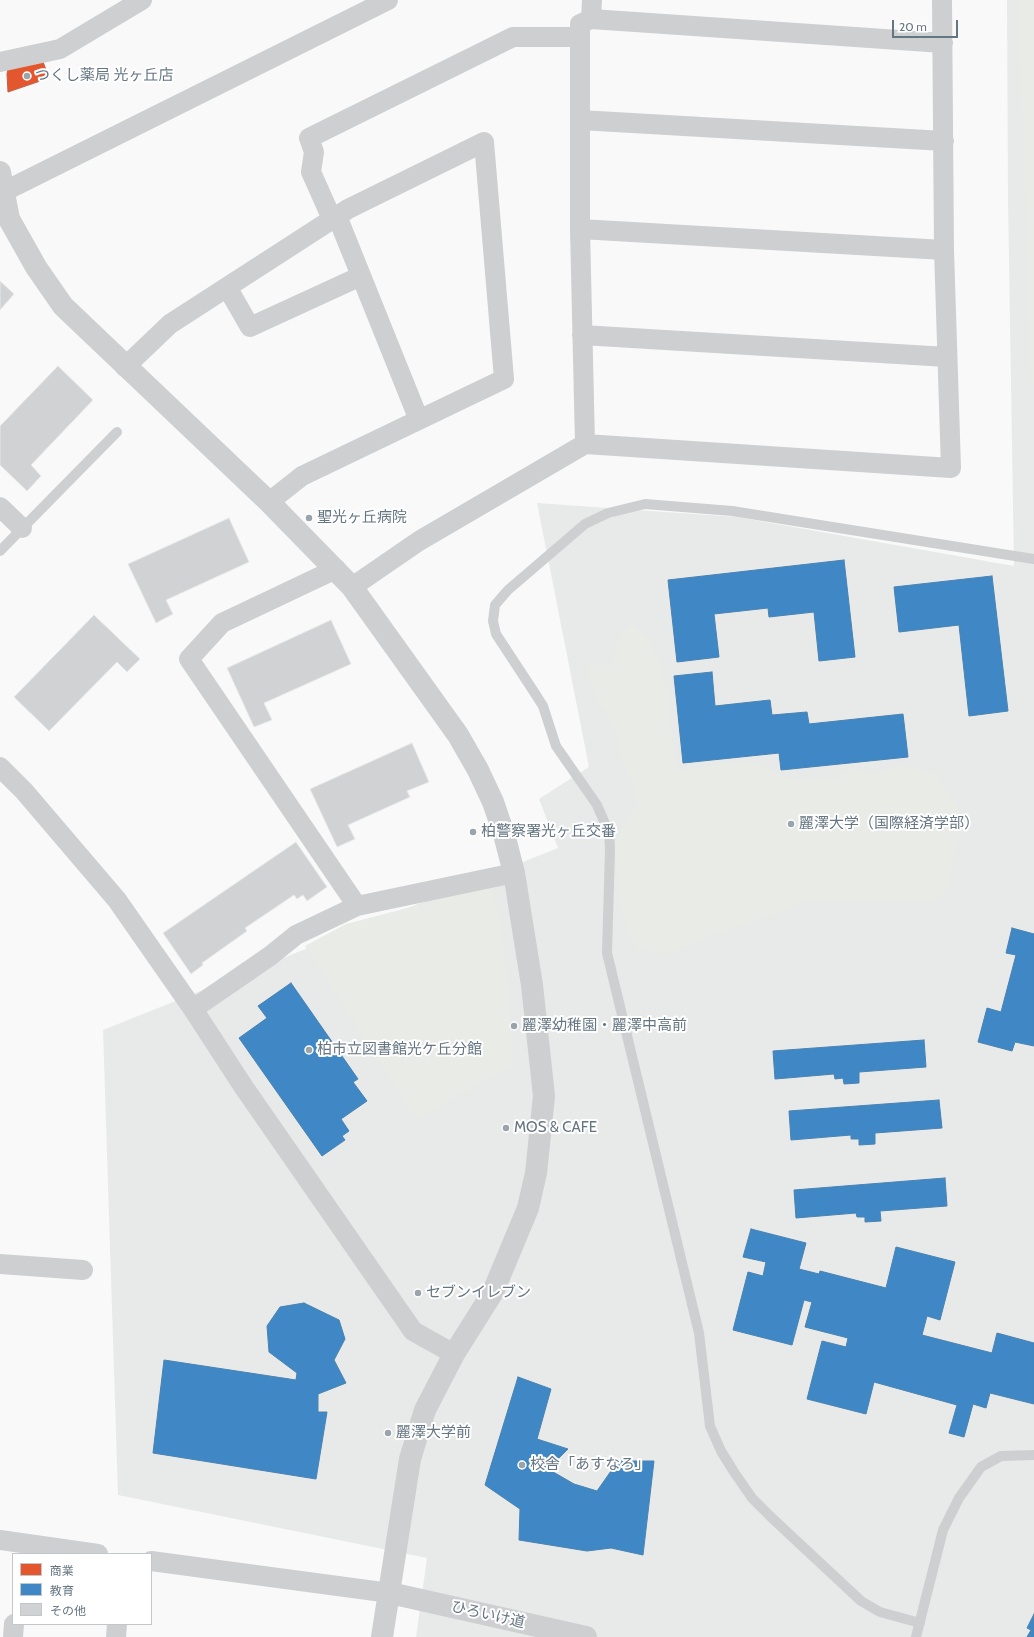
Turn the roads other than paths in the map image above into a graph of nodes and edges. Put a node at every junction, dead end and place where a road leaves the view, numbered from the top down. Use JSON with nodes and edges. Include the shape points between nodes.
{"nodes":[{"id":1,"x":142,"y":0,"type":"edge"},
{"id":2,"x":388,"y":0,"type":"edge"},
{"id":3,"x":942,"y":0,"type":"edge"},
{"id":4,"x":591,"y":9,"type":"edge"},
{"id":5,"x":580,"y":37,"type":"junction"},
{"id":6,"x":943,"y":43,"type":"junction"},
{"id":7,"x":0,"y":62,"type":"edge"},
{"id":8,"x":580,"y":120,"type":"junction"},
{"id":9,"x":944,"y":141,"type":"junction"},
{"id":10,"x":2,"y":182,"type":"edge"},
{"id":11,"x":334,"y":218,"type":"junction"},
{"id":12,"x":4,"y":221,"type":"edge"},
{"id":13,"x":580,"y":229,"type":"junction"},
{"id":14,"x":944,"y":250,"type":"junction"},
{"id":15,"x":361,"y":276,"type":"junction"},
{"id":16,"x":227,"y":287,"type":"junction"},
{"id":17,"x":582,"y":335,"type":"junction"},
{"id":18,"x":947,"y":357,"type":"junction"},
{"id":19,"x":125,"y":367,"type":"junction"},
{"id":20,"x":419,"y":420,"type":"junction"},
{"id":21,"x":116,"y":432,"type":"dead end"},
{"id":22,"x":585,"y":444,"type":"junction"},
{"id":23,"x":269,"y":502,"type":"junction"},
{"id":24,"x":0,"y":507,"type":"edge"},
{"id":25,"x":22,"y":528,"type":"junction"},
{"id":26,"x":0,"y":551,"type":"edge"},
{"id":27,"x":1034,"y":559,"type":"edge"},
{"id":28,"x":336,"y":569,"type":"junction"},
{"id":29,"x":352,"y":587,"type":"junction"},
{"id":30,"x":0,"y":767,"type":"edge"},
{"id":31,"x":514,"y":873,"type":"junction"},
{"id":32,"x":357,"y":906,"type":"junction"},
{"id":33,"x":193,"y":1009,"type":"junction"},
{"id":34,"x":0,"y":1264,"type":"edge"},
{"id":35,"x":83,"y":1270,"type":"dead end"},
{"id":36,"x":454,"y":1354,"type":"junction"},
{"id":37,"x":1034,"y":1454,"type":"edge"},
{"id":38,"x":0,"y":1540,"type":"edge"},
{"id":39,"x":19,"y":1548,"type":"edge"},
{"id":40,"x":85,"y":1553,"type":"edge"},
{"id":41,"x":152,"y":1561,"type":"edge"},
{"id":42,"x":390,"y":1593,"type":"junction"},
{"id":43,"x":920,"y":1623,"type":"junction"},
{"id":44,"x":14,"y":1625,"type":"edge"},
{"id":45,"x":117,"y":1625,"type":"edge"},
{"id":46,"x":13,"y":1637,"type":"edge"},
{"id":47,"x":116,"y":1637,"type":"edge"},
{"id":48,"x":382,"y":1637,"type":"edge"},
{"id":49,"x":586,"y":1637,"type":"edge"},
{"id":50,"x":916,"y":1637,"type":"edge"}],
"edges":[{"from":1,"to":7,"type":"street","via":[[60,49]]},
{"from":2,"to":10,"type":"street"},
{"from":3,"to":6,"type":"street"},
{"from":4,"to":5,"type":"street","via":[[580,24]]},
{"from":4,"to":6,"type":"street"},
{"from":5,"to":8,"type":"street"},
{"from":5,"to":11,"type":"street","via":[[513,37],[309,138],[314,152],[311,172]]},
{"from":6,"to":9,"type":"street"},
{"from":8,"to":9,"type":"street"},
{"from":8,"to":13,"type":"street"},
{"from":9,"to":14,"type":"street"},
{"from":10,"to":12,"type":"street"},
{"from":11,"to":15,"type":"street"},
{"from":11,"to":16,"type":"street"},
{"from":11,"to":20,"type":"street","via":[[484,142],[504,379]]},
{"from":12,"to":19,"type":"street","via":[[63,306]]},
{"from":13,"to":14,"type":"street"},
{"from":13,"to":17,"type":"street"},
{"from":14,"to":18,"type":"street"},
{"from":15,"to":16,"type":"street","via":[[250,327]]},
{"from":15,"to":20,"type":"street"},
{"from":16,"to":19,"type":"street","via":[[170,324]]},
{"from":17,"to":18,"type":"street"},
{"from":17,"to":22,"type":"street"},
{"from":18,"to":22,"type":"street","via":[[951,468]]},
{"from":19,"to":23,"type":"street"},
{"from":20,"to":23,"type":"street","via":[[302,476]]},
{"from":21,"to":25,"type":"lane"},
{"from":22,"to":29,"type":"street","via":[[419,541]]},
{"from":23,"to":28,"type":"street"},
{"from":24,"to":25,"type":"street"},
{"from":25,"to":26,"type":"lane"},
{"from":27,"to":43,"type":"lane","via":[[732,511],[645,504],[608,513],[585,524],[508,590],[495,605],[493,621],[496,634],[542,706],[556,746],[597,805],[609,833],[607,953],[699,1333],[710,1426],[727,1462],[752,1498],[772,1518],[861,1601],[880,1612]]},
{"from":28,"to":29,"type":"street"},
{"from":28,"to":32,"type":"street","via":[[222,623],[189,660]]},
{"from":29,"to":31,"type":"street","via":[[458,735],[478,770],[494,802]]},
{"from":30,"to":33,"type":"street","via":[[24,791],[117,900]]},
{"from":31,"to":32,"type":"street"},
{"from":31,"to":36,"type":"street","via":[[532,985],[544,1096],[540,1147],[528,1208],[506,1263],[492,1292]]},
{"from":32,"to":33,"type":"street","via":[[296,935]]},
{"from":33,"to":36,"type":"street","via":[[247,1093],[413,1331]]},
{"from":34,"to":35,"type":"street"},
{"from":36,"to":42,"type":"street","via":[[425,1410],[410,1459]]},
{"from":37,"to":43,"type":"lane","via":[[1001,1456],[981,1467],[959,1498],[943,1530]]},
{"from":38,"to":39,"type":"street"},
{"from":39,"to":40,"type":"street"},
{"from":41,"to":42,"type":"street"},
{"from":42,"to":48,"type":"street"},
{"from":42,"to":49,"type":"street","name":"ひろいけ道"},
{"from":43,"to":50,"type":"lane"},
{"from":44,"to":46,"type":"street"},
{"from":45,"to":47,"type":"street"}]}
